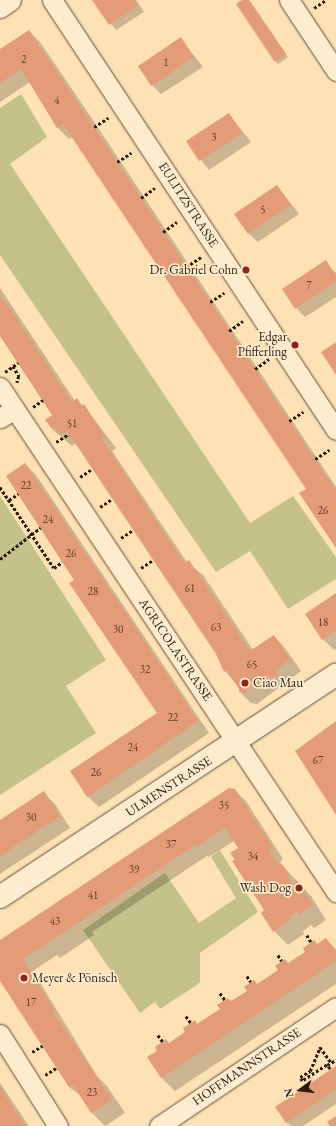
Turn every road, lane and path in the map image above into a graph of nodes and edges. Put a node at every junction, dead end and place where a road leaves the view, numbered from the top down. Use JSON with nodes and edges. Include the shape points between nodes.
{"nodes":[{"id":1,"x":10,"y":0,"type":"edge"},
{"id":2,"x":52,"y":0,"type":"edge"},
{"id":3,"x":289,"y":0,"type":"edge"},
{"id":4,"x":326,"y":0,"type":"edge"},
{"id":5,"x":0,"y":7,"type":"edge"},
{"id":6,"x":314,"y":8,"type":"dead end"},
{"id":7,"x":336,"y":71,"type":"edge"},
{"id":8,"x":108,"y":118,"type":"dead end"},
{"id":9,"x":94,"y":127,"type":"dead end"},
{"id":10,"x":131,"y":153,"type":"dead end"},
{"id":11,"x":117,"y":162,"type":"dead end"},
{"id":12,"x":155,"y":188,"type":"dead end"},
{"id":13,"x":141,"y":198,"type":"dead end"},
{"id":14,"x":177,"y":222,"type":"dead end"},
{"id":15,"x":163,"y":232,"type":"dead end"},
{"id":16,"x":201,"y":257,"type":"dead end"},
{"id":17,"x":186,"y":267,"type":"dead end"},
{"id":18,"x":224,"y":292,"type":"dead end"},
{"id":19,"x":210,"y":302,"type":"dead end"},
{"id":20,"x":243,"y":321,"type":"dead end"},
{"id":21,"x":229,"y":331,"type":"dead end"},
{"id":22,"x":269,"y":360,"type":"dead end"},
{"id":23,"x":18,"y":363,"type":"dead end"},
{"id":24,"x":13,"y":366,"type":"junction"},
{"id":25,"x":255,"y":369,"type":"dead end"},
{"id":26,"x":8,"y":380,"type":"edge"},
{"id":27,"x":43,"y":400,"type":"dead end"},
{"id":28,"x":16,"y":411,"type":"edge"},
{"id":29,"x":303,"y":412,"type":"dead end"},
{"id":30,"x":289,"y":421,"type":"dead end"},
{"id":31,"x":336,"y":430,"type":"edge"},
{"id":32,"x":69,"y":434,"type":"dead end"},
{"id":33,"x":56,"y":442,"type":"dead end"},
{"id":34,"x":329,"y":450,"type":"dead end"},
{"id":35,"x":315,"y":459,"type":"dead end"},
{"id":36,"x":92,"y":469,"type":"dead end"},
{"id":37,"x":80,"y":477,"type":"dead end"},
{"id":38,"x":0,"y":487,"type":"edge"},
{"id":39,"x":18,"y":494,"type":"dead end"},
{"id":40,"x":112,"y":499,"type":"dead end"},
{"id":41,"x":9,"y":500,"type":"junction"},
{"id":42,"x":100,"y":507,"type":"dead end"},
{"id":43,"x":40,"y":528,"type":"dead end"},
{"id":44,"x":133,"y":530,"type":"dead end"},
{"id":45,"x":31,"y":534,"type":"junction"},
{"id":46,"x":121,"y":538,"type":"dead end"},
{"id":47,"x":0,"y":559,"type":"edge"},
{"id":48,"x":153,"y":560,"type":"dead end"},
{"id":49,"x":62,"y":562,"type":"dead end"},
{"id":50,"x":141,"y":568,"type":"dead end"},
{"id":51,"x":336,"y":675,"type":"edge"},
{"id":52,"x":236,"y":743,"type":"junction"},
{"id":53,"x":336,"y":892,"type":"edge"},
{"id":54,"x":0,"y":897,"type":"edge"},
{"id":55,"x":307,"y":935,"type":"dead end"},
{"id":56,"x":311,"y":942,"type":"dead end"},
{"id":57,"x":278,"y":955,"type":"dead end"},
{"id":58,"x":282,"y":961,"type":"dead end"},
{"id":59,"x":247,"y":976,"type":"dead end"},
{"id":60,"x":251,"y":982,"type":"dead end"},
{"id":61,"x":220,"y":993,"type":"dead end"},
{"id":62,"x":225,"y":1000,"type":"dead end"},
{"id":63,"x":336,"y":1007,"type":"edge"},
{"id":64,"x":186,"y":1016,"type":"dead end"},
{"id":65,"x":191,"y":1023,"type":"dead end"},
{"id":66,"x":0,"y":1034,"type":"edge"},
{"id":67,"x":158,"y":1035,"type":"dead end"},
{"id":68,"x":163,"y":1042,"type":"dead end"},
{"id":69,"x":42,"y":1046,"type":"dead end"},
{"id":70,"x":27,"y":1055,"type":"dead end"},
{"id":71,"x":336,"y":1060,"type":"edge"},
{"id":72,"x":331,"y":1062,"type":"junction"},
{"id":73,"x":327,"y":1065,"type":"junction"},
{"id":74,"x":56,"y":1068,"type":"dead end"},
{"id":75,"x":330,"y":1069,"type":"dead end"},
{"id":76,"x":41,"y":1078,"type":"dead end"},
{"id":77,"x":58,"y":1126,"type":"edge"},
{"id":78,"x":159,"y":1126,"type":"edge"}],
"edges":[{"from":1,"to":5,"type":"street"},
{"from":2,"to":31,"type":"street","name":"EULITZSTRASSE"},
{"from":3,"to":7,"type":"street"},
{"from":4,"to":6,"type":"path"},
{"from":8,"to":9,"type":"path"},
{"from":10,"to":11,"type":"path"},
{"from":12,"to":13,"type":"path"},
{"from":14,"to":15,"type":"path"},
{"from":16,"to":17,"type":"path"},
{"from":18,"to":19,"type":"path"},
{"from":20,"to":21,"type":"path"},
{"from":22,"to":25,"type":"path"},
{"from":23,"to":24,"type":"path"},
{"from":24,"to":26,"type":"path"},
{"from":24,"to":26,"type":"path","via":[[19,376]]},
{"from":26,"to":28,"type":"street","name":"AGRICOLASTRASSE"},
{"from":27,"to":28,"type":"path"},
{"from":28,"to":52,"type":"street","name":"AGRICOLASTRASSE"},
{"from":29,"to":30,"type":"path"},
{"from":32,"to":33,"type":"path"},
{"from":34,"to":35,"type":"path"},
{"from":36,"to":37,"type":"path"},
{"from":38,"to":41,"type":"path"},
{"from":39,"to":41,"type":"path"},
{"from":40,"to":42,"type":"path"},
{"from":41,"to":45,"type":"path"},
{"from":43,"to":45,"type":"path"},
{"from":44,"to":46,"type":"path"},
{"from":45,"to":47,"type":"path"},
{"from":45,"to":49,"type":"path","via":[[54,568]]},
{"from":48,"to":50,"type":"path"},
{"from":51,"to":52,"type":"street","name":"ULMENSTRASSE"},
{"from":52,"to":53,"type":"street","name":"AGRICOLASTRASSE"},
{"from":52,"to":54,"type":"street","name":"ULMENSTRASSE"},
{"from":55,"to":56,"type":"path"},
{"from":57,"to":58,"type":"path"},
{"from":59,"to":60,"type":"path"},
{"from":61,"to":62,"type":"path"},
{"from":63,"to":78,"type":"street","name":"HOFFMANNSTRASSE"},
{"from":64,"to":65,"type":"path"},
{"from":66,"to":77,"type":"street"},
{"from":67,"to":68,"type":"path"},
{"from":69,"to":70,"type":"path"},
{"from":71,"to":72,"type":"path"},
{"from":72,"to":73,"type":"path"},
{"from":72,"to":73,"type":"path","via":[[320,1047],[310,1071],[300,1077],[302,1081]]},
{"from":73,"to":75,"type":"path"},
{"from":74,"to":76,"type":"path"}]}
